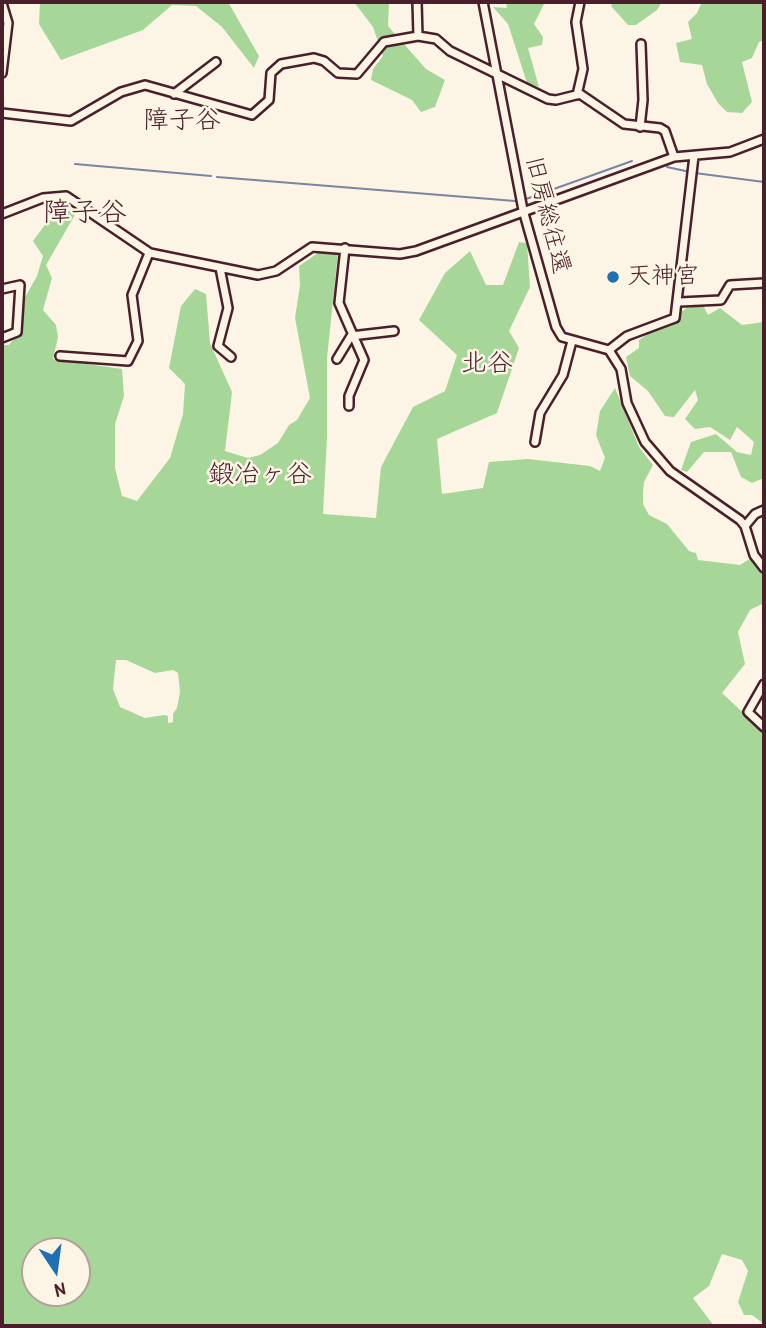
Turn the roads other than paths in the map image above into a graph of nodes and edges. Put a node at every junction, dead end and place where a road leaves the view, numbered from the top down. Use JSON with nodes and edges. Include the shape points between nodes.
{"nodes":[{"id":1,"x":417,"y":2,"type":"edge"},
{"id":2,"x":483,"y":2,"type":"edge"},
{"id":3,"x":580,"y":2,"type":"edge"},
{"id":4,"x":2,"y":3,"type":"edge"},
{"id":5,"x":418,"y":36,"type":"junction"},
{"id":6,"x":641,"y":44,"type":"dead end"},
{"id":7,"x":216,"y":62,"type":"dead end"},
{"id":8,"x":2,"y":73,"type":"edge"},
{"id":9,"x":496,"y":74,"type":"junction"},
{"id":10,"x":174,"y":94,"type":"junction"},
{"id":11,"x":578,"y":95,"type":"junction"},
{"id":12,"x":2,"y":113,"type":"edge"},
{"id":13,"x":640,"y":127,"type":"junction"},
{"id":14,"x":764,"y":139,"type":"edge"},
{"id":15,"x":694,"y":156,"type":"junction"},
{"id":16,"x":674,"y":157,"type":"junction"},
{"id":17,"x":3,"y":210,"type":"edge"},
{"id":18,"x":523,"y":210,"type":"junction"},
{"id":19,"x":345,"y":248,"type":"junction"},
{"id":20,"x":149,"y":253,"type":"junction"},
{"id":21,"x":219,"y":268,"type":"junction"},
{"id":22,"x":764,"y":284,"type":"edge"},
{"id":23,"x":2,"y":289,"type":"edge"},
{"id":24,"x":680,"y":302,"type":"junction"},
{"id":25,"x":394,"y":331,"type":"dead end"},
{"id":26,"x":351,"y":335,"type":"junction"},
{"id":27,"x":2,"y":338,"type":"edge"},
{"id":28,"x":572,"y":341,"type":"junction"},
{"id":29,"x":609,"y":350,"type":"junction"},
{"id":30,"x":60,"y":356,"type":"dead end"},
{"id":31,"x":231,"y":357,"type":"dead end"},
{"id":32,"x":337,"y":359,"type":"dead end"},
{"id":33,"x":349,"y":406,"type":"dead end"},
{"id":34,"x":535,"y":442,"type":"dead end"},
{"id":35,"x":764,"y":510,"type":"edge"},
{"id":36,"x":745,"y":526,"type":"junction"},
{"id":37,"x":764,"y":568,"type":"edge"},
{"id":38,"x":764,"y":684,"type":"edge"},
{"id":39,"x":764,"y":727,"type":"edge"}],
"edges":[{"from":1,"to":5,"type":"street"},
{"from":2,"to":9,"type":"street","name":"旧房総往還"},
{"from":3,"to":11,"type":"street","via":[[576,22],[583,69]]},
{"from":4,"to":8,"type":"street","via":[[8,23]]},
{"from":5,"to":9,"type":"street","via":[[436,38],[450,51]]},
{"from":5,"to":10,"type":"street","via":[[384,43],[358,74],[338,73],[314,58],[281,64],[271,74],[269,100],[252,115]]},
{"from":6,"to":13,"type":"street"},
{"from":7,"to":10,"type":"street"},
{"from":9,"to":11,"type":"street","via":[[548,99]]},
{"from":9,"to":18,"type":"street","name":"旧房総往還"},
{"from":10,"to":12,"type":"street","via":[[140,86],[71,121]]},
{"from":11,"to":13,"type":"street","via":[[624,124]]},
{"from":13,"to":16,"type":"street","via":[[665,131]]},
{"from":14,"to":15,"type":"street","via":[[730,152]]},
{"from":15,"to":16,"type":"street"},
{"from":15,"to":24,"type":"street"},
{"from":16,"to":18,"type":"street"},
{"from":17,"to":20,"type":"street","via":[[66,196]]},
{"from":18,"to":19,"type":"street","via":[[410,253]]},
{"from":18,"to":28,"type":"street","name":"旧房総往還","via":[[556,327],[562,337]]},
{"from":19,"to":21,"type":"street","via":[[312,247],[276,271],[258,275]]},
{"from":19,"to":26,"type":"street","via":[[338,303]]},
{"from":20,"to":21,"type":"street"},
{"from":20,"to":30,"type":"street","via":[[132,295],[138,341],[128,360]]},
{"from":21,"to":31,"type":"street","via":[[228,308],[218,346]]},
{"from":22,"to":24,"type":"street","via":[[730,285],[721,300]]},
{"from":23,"to":27,"type":"street","via":[[20,285],[17,332]]},
{"from":24,"to":29,"type":"street","via":[[675,318],[627,336]]},
{"from":25,"to":26,"type":"street"},
{"from":26,"to":32,"type":"street"},
{"from":26,"to":33,"type":"street","via":[[364,360]]},
{"from":28,"to":29,"type":"street"},
{"from":28,"to":34,"type":"street","via":[[563,375],[540,413]]},
{"from":29,"to":36,"type":"street","via":[[621,369],[627,403],[645,442],[670,471]]},
{"from":35,"to":36,"type":"street"},
{"from":36,"to":37,"type":"street","via":[[754,555]]},
{"from":38,"to":39,"type":"street","via":[[748,712]]}]}
